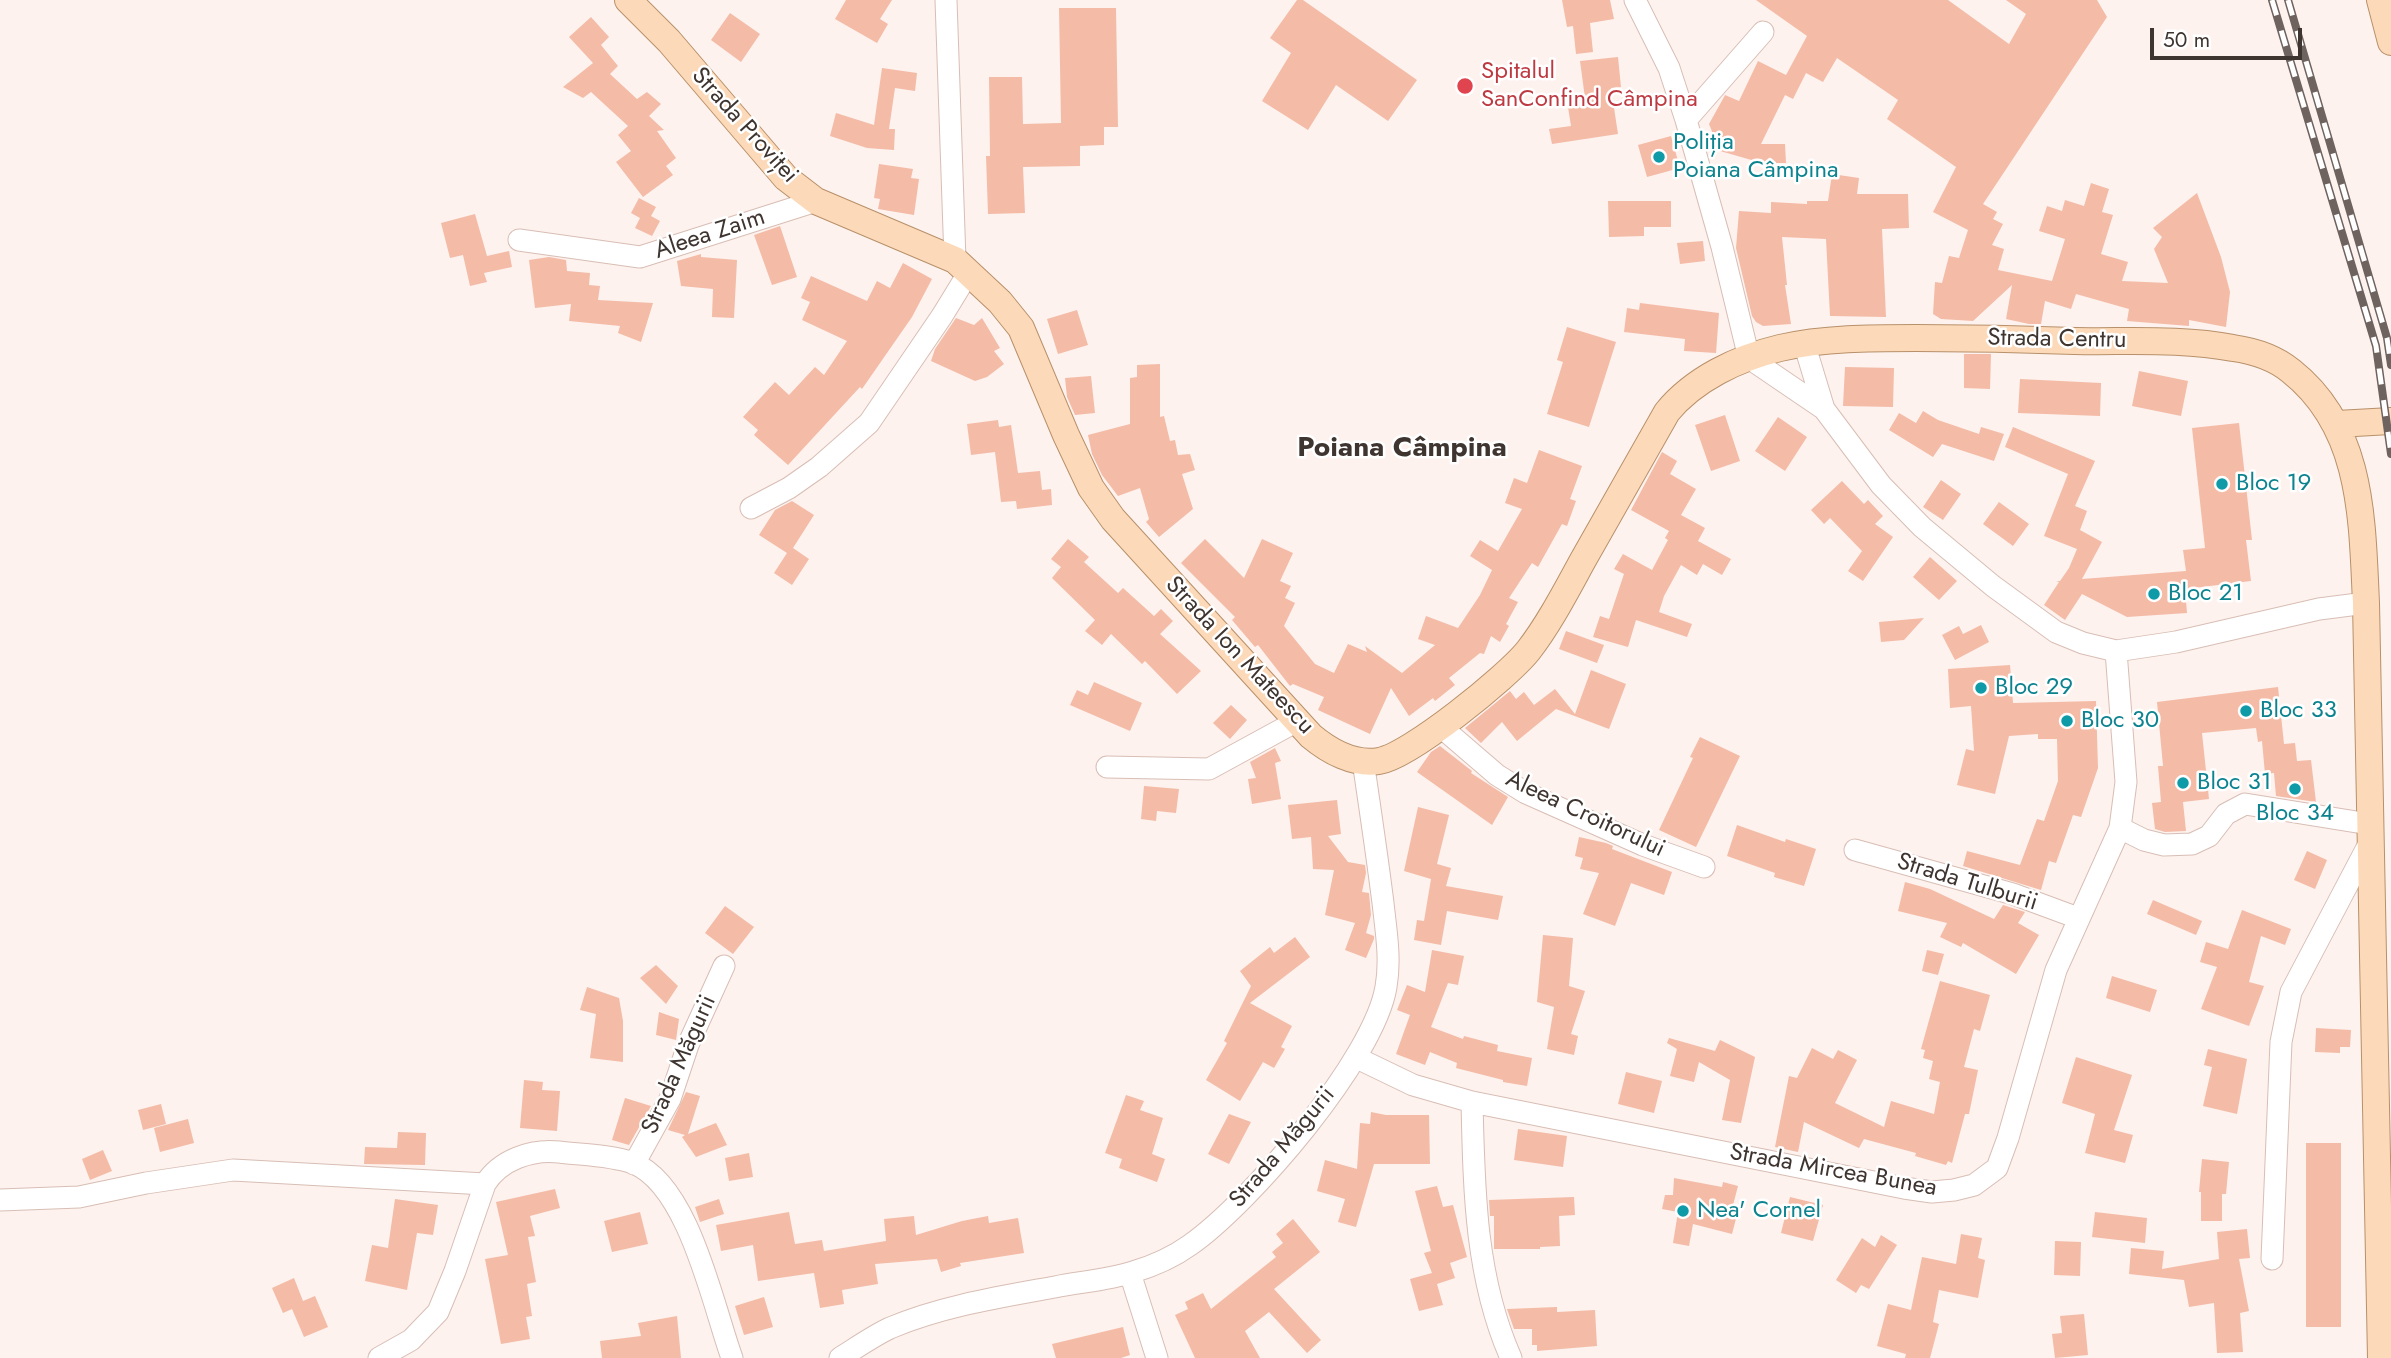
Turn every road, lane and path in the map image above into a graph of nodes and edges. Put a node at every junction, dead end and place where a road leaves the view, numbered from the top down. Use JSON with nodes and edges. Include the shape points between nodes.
{"nodes":[{"id":1,"x":628,"y":0,"type":"edge"},
{"id":2,"x":946,"y":0,"type":"edge"},
{"id":3,"x":1635,"y":0,"type":"edge"},
{"id":4,"x":2380,"y":0,"type":"edge"},
{"id":5,"x":1763,"y":32,"type":"dead end"},
{"id":6,"x":2391,"y":42,"type":"edge"},
{"id":7,"x":1686,"y":120,"type":"junction"},
{"id":8,"x":816,"y":201,"type":"junction"},
{"id":9,"x":519,"y":240,"type":"dead end"},
{"id":10,"x":962,"y":266,"type":"junction"},
{"id":11,"x":1804,"y":343,"type":"junction"},
{"id":12,"x":1749,"y":358,"type":"junction"},
{"id":13,"x":1824,"y":410,"type":"junction"},
{"id":14,"x":2391,"y":421,"type":"edge"},
{"id":15,"x":2336,"y":424,"type":"junction"},
{"id":16,"x":751,"y":508,"type":"dead end"},
{"id":17,"x":2366,"y":603,"type":"junction"},
{"id":18,"x":2116,"y":651,"type":"junction"},
{"id":19,"x":1297,"y":720,"type":"junction"},
{"id":20,"x":1440,"y":726,"type":"junction"},
{"id":21,"x":1363,"y":761,"type":"junction"},
{"id":22,"x":1107,"y":767,"type":"dead end"},
{"id":23,"x":2120,"y":828,"type":"junction"},
{"id":24,"x":2370,"y":833,"type":"junction"},
{"id":25,"x":1855,"y":850,"type":"dead end"},
{"id":26,"x":1704,"y":867,"type":"dead end"},
{"id":27,"x":2078,"y":918,"type":"junction"},
{"id":28,"x":724,"y":966,"type":"dead end"},
{"id":29,"x":1357,"y":1058,"type":"junction"},
{"id":30,"x":1472,"y":1102,"type":"junction"},
{"id":31,"x":634,"y":1164,"type":"junction"},
{"id":32,"x":485,"y":1184,"type":"junction"},
{"id":33,"x":0,"y":1200,"type":"edge"},
{"id":34,"x":2272,"y":1259,"type":"dead end"},
{"id":35,"x":1130,"y":1273,"type":"junction"},
{"id":36,"x":379,"y":1358,"type":"edge"},
{"id":37,"x":732,"y":1358,"type":"edge"},
{"id":38,"x":840,"y":1358,"type":"edge"},
{"id":39,"x":1157,"y":1358,"type":"edge"},
{"id":40,"x":1511,"y":1358,"type":"edge"},
{"id":41,"x":2381,"y":1358,"type":"edge"}],
"edges":[{"from":1,"to":8,"type":"main road","name":"Strada Proviței","via":[[786,177]]},
{"from":2,"to":10,"type":"street"},
{"from":3,"to":7,"type":"street","via":[[1669,68]]},
{"from":4,"to":6,"type":"main road"},
{"from":5,"to":7,"type":"street"},
{"from":7,"to":12,"type":"street"},
{"from":8,"to":9,"type":"street","name":"Aleea Zaim","via":[[640,257]]},
{"from":8,"to":10,"type":"main road","name":"Strada Proviței"},
{"from":10,"to":16,"type":"street","via":[[942,316],[869,424],[819,467]]},
{"from":10,"to":19,"type":"main road","name":"Strada Ion Mateescu","via":[[1021,328],[1076,457],[1113,519]]},
{"from":11,"to":12,"type":"main road","name":"Strada Centru"},
{"from":11,"to":13,"type":"street"},
{"from":11,"to":15,"type":"main road","name":"Strada Centru","via":[[1984,338],[2221,346],[2256,353],[2289,369],[2310,387]]},
{"from":12,"to":13,"type":"street"},
{"from":12,"to":20,"type":"main road","name":"Strada Ion Mateescu","via":[[1682,394],[1667,412],[1527,652]]},
{"from":13,"to":18,"type":"street","via":[[1881,485],[1922,527],[1993,586],[2056,632]]},
{"from":14,"to":15,"type":"main road"},
{"from":15,"to":17,"type":"main road","name":"Strada Centru","via":[[2352,462]]},
{"from":17,"to":18,"type":"street"},
{"from":17,"to":24,"type":"main road","name":"Strada Centru"},
{"from":18,"to":23,"type":"street","via":[[2126,782]]},
{"from":19,"to":21,"type":"main road","name":"Strada Ion Mateescu","via":[[1326,748]]},
{"from":19,"to":22,"type":"street","via":[[1209,769]]},
{"from":20,"to":21,"type":"main road","name":"Strada Ion Mateescu","via":[[1394,757]]},
{"from":20,"to":26,"type":"street","name":"Aleea Croitorului","via":[[1497,775],[1526,793]]},
{"from":21,"to":29,"type":"street","name":"Strada Măgurii","via":[[1389,958],[1378,1015]]},
{"from":23,"to":24,"type":"street","via":[[2164,845],[2192,844],[2245,804]]},
{"from":23,"to":27,"type":"street","name":"Strada Mircea Bunea"},
{"from":24,"to":34,"type":"street","via":[[2291,992],[2281,1042]]},
{"from":24,"to":41,"type":"main road","name":"Strada Centru"},
{"from":25,"to":27,"type":"street","name":"Strada Tulburii","via":[[2013,894]]},
{"from":27,"to":30,"type":"street","name":"Strada Mircea Bunea","via":[[2056,970],[1997,1168],[1973,1185],[1932,1192],[1904,1188]]},
{"from":28,"to":31,"type":"street","name":"Strada Măgurii","via":[[688,1045],[670,1099]]},
{"from":29,"to":30,"type":"street","name":"Strada Mircea Bunea","via":[[1413,1084]]},
{"from":29,"to":35,"type":"street","name":"Strada Măgurii","via":[[1262,1180],[1222,1220],[1166,1260]]},
{"from":30,"to":40,"type":"street","via":[[1475,1203],[1483,1268]]},
{"from":31,"to":32,"type":"street","name":"Strada Măgurii","via":[[553,1152],[524,1155],[493,1171]]},
{"from":31,"to":37,"type":"street","name":"Strada Măgurii","via":[[657,1181],[685,1222]]},
{"from":32,"to":33,"type":"street","via":[[233,1170],[79,1197]]},
{"from":32,"to":36,"type":"street","name":"Strada Măgurii","via":[[438,1312],[411,1340]]},
{"from":35,"to":38,"type":"street","name":"Strada Măgurii","via":[[930,1314],[889,1329]]},
{"from":35,"to":39,"type":"street"}]}
